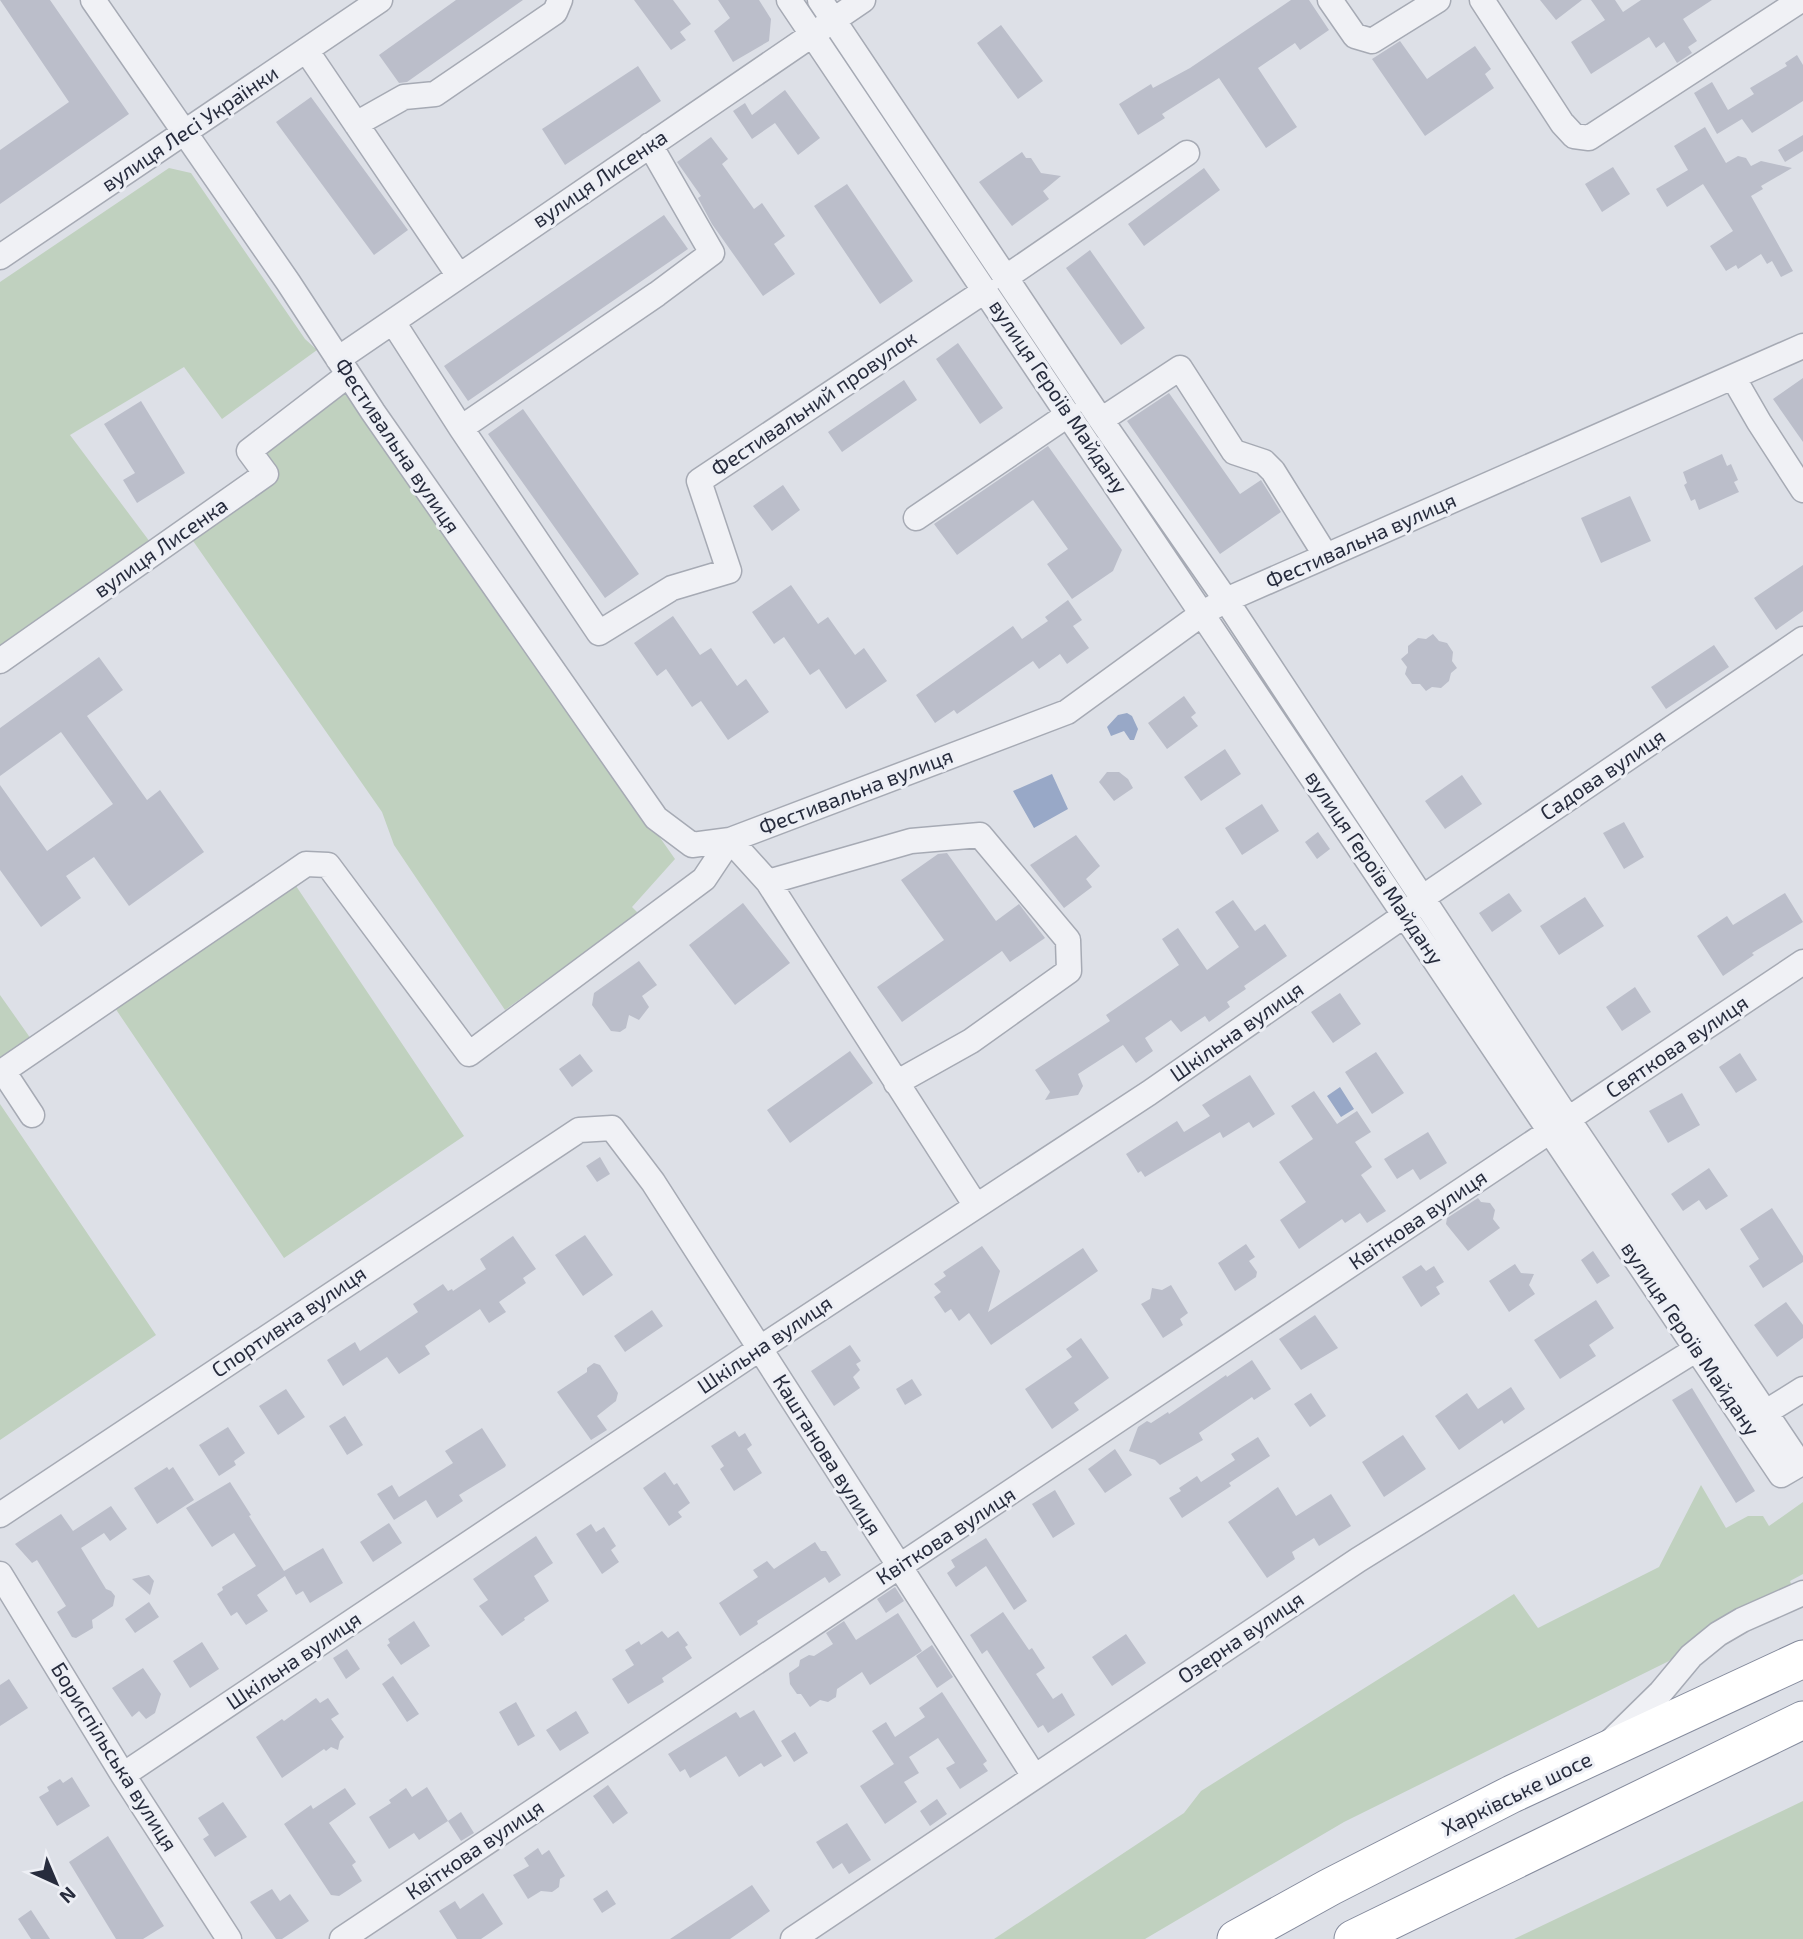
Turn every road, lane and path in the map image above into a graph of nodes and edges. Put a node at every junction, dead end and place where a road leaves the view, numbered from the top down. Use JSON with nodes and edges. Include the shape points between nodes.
{"nodes":[{"id":1,"x":93,"y":0,"type":"edge"},
{"id":2,"x":380,"y":0,"type":"edge"},
{"id":3,"x":560,"y":0,"type":"edge"},
{"id":4,"x":789,"y":0,"type":"edge"},
{"id":5,"x":863,"y":0,"type":"edge"},
{"id":6,"x":1330,"y":0,"type":"edge"},
{"id":7,"x":1438,"y":0,"type":"edge"},
{"id":8,"x":1482,"y":0,"type":"edge"},
{"id":9,"x":1787,"y":4,"type":"edge"},
{"id":10,"x":827,"y":10,"type":"edge"},
{"id":11,"x":813,"y":34,"type":"junction"},
{"id":12,"x":306,"y":50,"type":"junction"},
{"id":13,"x":356,"y":124,"type":"junction"},
{"id":14,"x":186,"y":132,"type":"junction"},
{"id":15,"x":650,"y":145,"type":"junction"},
{"id":16,"x":1187,"y":153,"type":"dead end"},
{"id":17,"x":0,"y":257,"type":"edge"},
{"id":18,"x":459,"y":276,"type":"junction"},
{"id":19,"x":995,"y":284,"type":"junction"},
{"id":20,"x":393,"y":322,"type":"junction"},
{"id":21,"x":1803,"y":346,"type":"edge"},
{"id":22,"x":343,"y":367,"type":"junction"},
{"id":23,"x":1733,"y":377,"type":"junction"},
{"id":24,"x":1069,"y":414,"type":"junction"},
{"id":25,"x":1101,"y":421,"type":"junction"},
{"id":26,"x":461,"y":428,"type":"junction"},
{"id":27,"x":1803,"y":490,"type":"edge"},
{"id":28,"x":916,"y":518,"type":"dead end"},
{"id":29,"x":1326,"y":556,"type":"junction"},
{"id":30,"x":1226,"y":600,"type":"junction"},
{"id":31,"x":1203,"y":613,"type":"junction"},
{"id":32,"x":1803,"y":639,"type":"edge"},
{"id":33,"x":0,"y":661,"type":"edge"},
{"id":34,"x":730,"y":840,"type":"junction"},
{"id":35,"x":768,"y":882,"type":"junction"},
{"id":36,"x":1414,"y":906,"type":"junction"},
{"id":37,"x":1803,"y":962,"type":"edge"},
{"id":38,"x":896,"y":1083,"type":"junction"},
{"id":39,"x":32,"y":1115,"type":"dead end"},
{"id":40,"x":1559,"y":1125,"type":"junction"},
{"id":41,"x":579,"y":1130,"type":"joint"},
{"id":42,"x":976,"y":1206,"type":"junction"},
{"id":43,"x":759,"y":1349,"type":"junction"},
{"id":44,"x":1697,"y":1349,"type":"junction"},
{"id":45,"x":1803,"y":1389,"type":"edge"},
{"id":46,"x":1766,"y":1412,"type":"junction"},
{"id":47,"x":0,"y":1515,"type":"edge"},
{"id":48,"x":898,"y":1567,"type":"junction"},
{"id":49,"x":0,"y":1574,"type":"edge"},
{"id":50,"x":1803,"y":1592,"type":"edge"},
{"id":51,"x":1803,"y":1659,"type":"edge"},
{"id":52,"x":1803,"y":1720,"type":"edge"},
{"id":53,"x":1600,"y":1753,"type":"junction"},
{"id":54,"x":123,"y":1775,"type":"junction"},
{"id":55,"x":1034,"y":1776,"type":"junction"},
{"id":56,"x":229,"y":1939,"type":"edge"},
{"id":57,"x":342,"y":1939,"type":"edge"},
{"id":58,"x":793,"y":1939,"type":"edge"},
{"id":59,"x":1236,"y":1939,"type":"edge"},
{"id":60,"x":1353,"y":1939,"type":"edge"}],
"edges":[{"from":1,"to":14,"type":"street","name":"Фестивальна вулиця"},
{"from":2,"to":12,"type":"street","name":"вулиця Лесі Українки"},
{"from":3,"to":13,"type":"street","via":[[555,12],[435,94],[404,97]]},
{"from":4,"to":11,"type":"street","name":"вулиця Героїв Майдану"},
{"from":5,"to":10,"type":"street","name":"вулиця Лисенка"},
{"from":6,"to":7,"type":"street","via":[[1355,36],[1372,41]]},
{"from":8,"to":9,"type":"street","via":[[1562,123],[1574,135],[1589,138],[1698,54]]},
{"from":10,"to":11,"type":"street","name":"вулиця Лисенка"},
{"from":10,"to":19,"type":"street","name":"вулиця Героїв Майдану"},
{"from":11,"to":15,"type":"street","name":"вулиця Лисенка"},
{"from":11,"to":19,"type":"street","name":"вулиця Героїв Майдану"},
{"from":12,"to":13,"type":"street"},
{"from":12,"to":14,"type":"street","name":"вулиця Лесі Українки"},
{"from":13,"to":18,"type":"street"},
{"from":14,"to":17,"type":"street","name":"вулиця Лесі Українки"},
{"from":14,"to":22,"type":"street","name":"Фестивальна вулиця"},
{"from":15,"to":18,"type":"street","name":"вулиця Лисенка"},
{"from":15,"to":26,"type":"street","via":[[712,253]]},
{"from":16,"to":19,"type":"street","name":"вулиця Героїв Майдану"},
{"from":18,"to":20,"type":"street","name":"вулиця Лисенка"},
{"from":19,"to":24,"type":"street","name":"вулиця Героїв Майдану"},
{"from":19,"to":25,"type":"street","name":"вулиця Героїв Майдану"},
{"from":19,"to":26,"type":"street","name":"Фестивальний провулок","via":[[699,481],[729,571],[672,589],[599,633]]},
{"from":20,"to":22,"type":"street","name":"вулиця Лисенка"},
{"from":20,"to":26,"type":"street"},
{"from":21,"to":23,"type":"street","name":"Фестивальна вулиця"},
{"from":22,"to":33,"type":"street","name":"вулиця Лисенка","via":[[249,451],[266,474]]},
{"from":22,"to":34,"type":"street","name":"Фестивальна вулиця","via":[[656,818],[692,845]]},
{"from":23,"to":27,"type":"street"},
{"from":23,"to":29,"type":"street","name":"Фестивальна вулиця"},
{"from":24,"to":28,"type":"street"},
{"from":24,"to":31,"type":"street","name":"вулиця Героїв Майдану"},
{"from":25,"to":29,"type":"street","via":[[1180,368],[1234,452],[1264,462],[1273,471]]},
{"from":25,"to":30,"type":"street","name":"вулиця Героїв Майдану"},
{"from":29,"to":30,"type":"street","name":"Фестивальна вулиця"},
{"from":30,"to":31,"type":"street","name":"Фестивальна вулиця"},
{"from":30,"to":36,"type":"street","name":"вулиця Героїв Майдану"},
{"from":31,"to":34,"type":"street","name":"Фестивальна вулиця","via":[[1067,712]]},
{"from":31,"to":36,"type":"street","name":"вулиця Героїв Майдану"},
{"from":32,"to":36,"type":"street","name":"Садова вулиця"},
{"from":34,"to":35,"type":"street"},
{"from":34,"to":39,"type":"street","via":[[704,879],[469,1054],[328,865],[306,864],[3,1071]]},
{"from":35,"to":38,"type":"street"},
{"from":35,"to":38,"type":"street","via":[[911,841],[980,835],[1068,940],[1069,971],[971,1041]]},
{"from":36,"to":40,"type":"street","name":"вулиця Героїв Майдану"},
{"from":36,"to":42,"type":"street","name":"Шкільна вулиця","via":[[1149,1093]]},
{"from":37,"to":40,"type":"street","name":"Святкова вулиця"},
{"from":38,"to":42,"type":"street"},
{"from":40,"to":44,"type":"street","name":"вулиця Героїв Майдану"},
{"from":40,"to":46,"type":"street","name":"вулиця Героїв Майдану"},
{"from":40,"to":48,"type":"street","name":"Квіткова вулиця"},
{"from":41,"to":43,"type":"street","name":"Каштанова вулиця","via":[[612,1128],[653,1182]]},
{"from":41,"to":47,"type":"street","name":"Спортивна вулиця"},
{"from":42,"to":43,"type":"street","name":"Шкільна вулиця"},
{"from":43,"to":48,"type":"street","name":"Каштанова вулиця"},
{"from":43,"to":54,"type":"street","name":"Шкільна вулиця"},
{"from":44,"to":46,"type":"street","name":"вулиця Героїв Майдану","via":[[1781,1475],[1800,1464]]},
{"from":44,"to":55,"type":"street","name":"Озерна вулиця","via":[[1358,1560]]},
{"from":45,"to":46,"type":"street"},
{"from":48,"to":55,"type":"street","name":"Каштанова вулиця"},
{"from":48,"to":57,"type":"street","name":"Квіткова вулиця"},
{"from":49,"to":54,"type":"street","name":"Бориспільська вулиця"},
{"from":50,"to":53,"type":"street","via":[[1718,1634],[1691,1656]]},
{"from":51,"to":53,"type":"highway","name":"Харківське шосе"},
{"from":52,"to":60,"type":"highway"},
{"from":53,"to":59,"type":"highway","name":"Харківське шосе"},
{"from":54,"to":56,"type":"street","name":"Бориспільська вулиця"},
{"from":55,"to":58,"type":"street","name":"Озерна вулиця"}]}
